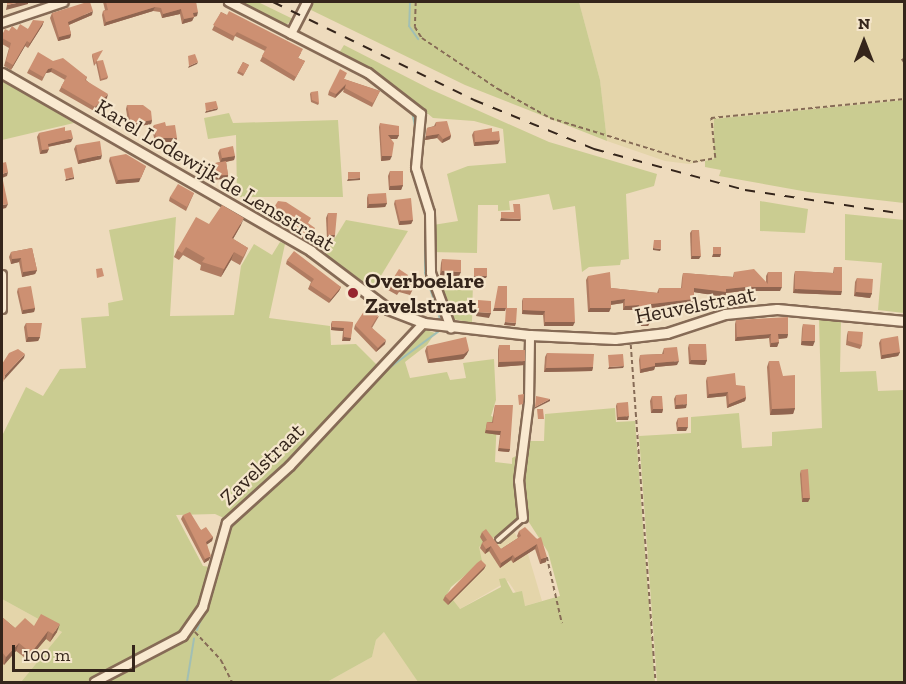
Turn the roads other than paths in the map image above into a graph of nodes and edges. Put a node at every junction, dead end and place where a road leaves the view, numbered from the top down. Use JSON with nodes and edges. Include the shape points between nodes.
{"nodes":[{"id":1,"x":63,"y":2,"type":"edge"},
{"id":2,"x":229,"y":2,"type":"edge"},
{"id":3,"x":307,"y":2,"type":"edge"},
{"id":4,"x":2,"y":23,"type":"edge"},
{"id":5,"x":291,"y":34,"type":"junction"},
{"id":6,"x":2,"y":73,"type":"edge"},
{"id":7,"x":2,"y":275,"type":"edge"},
{"id":8,"x":2,"y":309,"type":"edge"},
{"id":9,"x":904,"y":321,"type":"edge"},
{"id":10,"x":424,"y":323,"type":"junction"},
{"id":11,"x":440,"y":326,"type":"joint"},
{"id":12,"x":451,"y":328,"type":"junction"},
{"id":13,"x":530,"y":335,"type":"junction"},
{"id":14,"x":523,"y":518,"type":"joint"},
{"id":15,"x":498,"y":540,"type":"dead end"},
{"id":16,"x":95,"y":682,"type":"edge"}],
"edges":[{"from":1,"to":4,"type":"street"},
{"from":2,"to":5,"type":"street"},
{"from":3,"to":5,"type":"street"},
{"from":5,"to":12,"type":"street","via":[[368,73],[421,114],[416,168],[430,213],[431,273]]},
{"from":6,"to":10,"type":"street","name":"Karel Lodewijk de Lensstraat","via":[[311,251],[388,309]]},
{"from":7,"to":8,"type":"street"},
{"from":9,"to":13,"type":"street","name":"Heuvelstraat","via":[[767,310],[725,314],[667,333],[630,338]]},
{"from":10,"to":11,"type":"street","name":"Karel Lodewijk de Lensstraat"},
{"from":10,"to":16,"type":"street","name":"Zavelstraat","via":[[290,466],[226,523],[202,607],[190,627],[160,651]]},
{"from":11,"to":12,"type":"street","name":"Heuvelstraat"},
{"from":12,"to":13,"type":"street","name":"Heuvelstraat"},
{"from":13,"to":14,"type":"street","via":[[529,402],[519,481]]},
{"from":14,"to":15,"type":"lane"}]}
